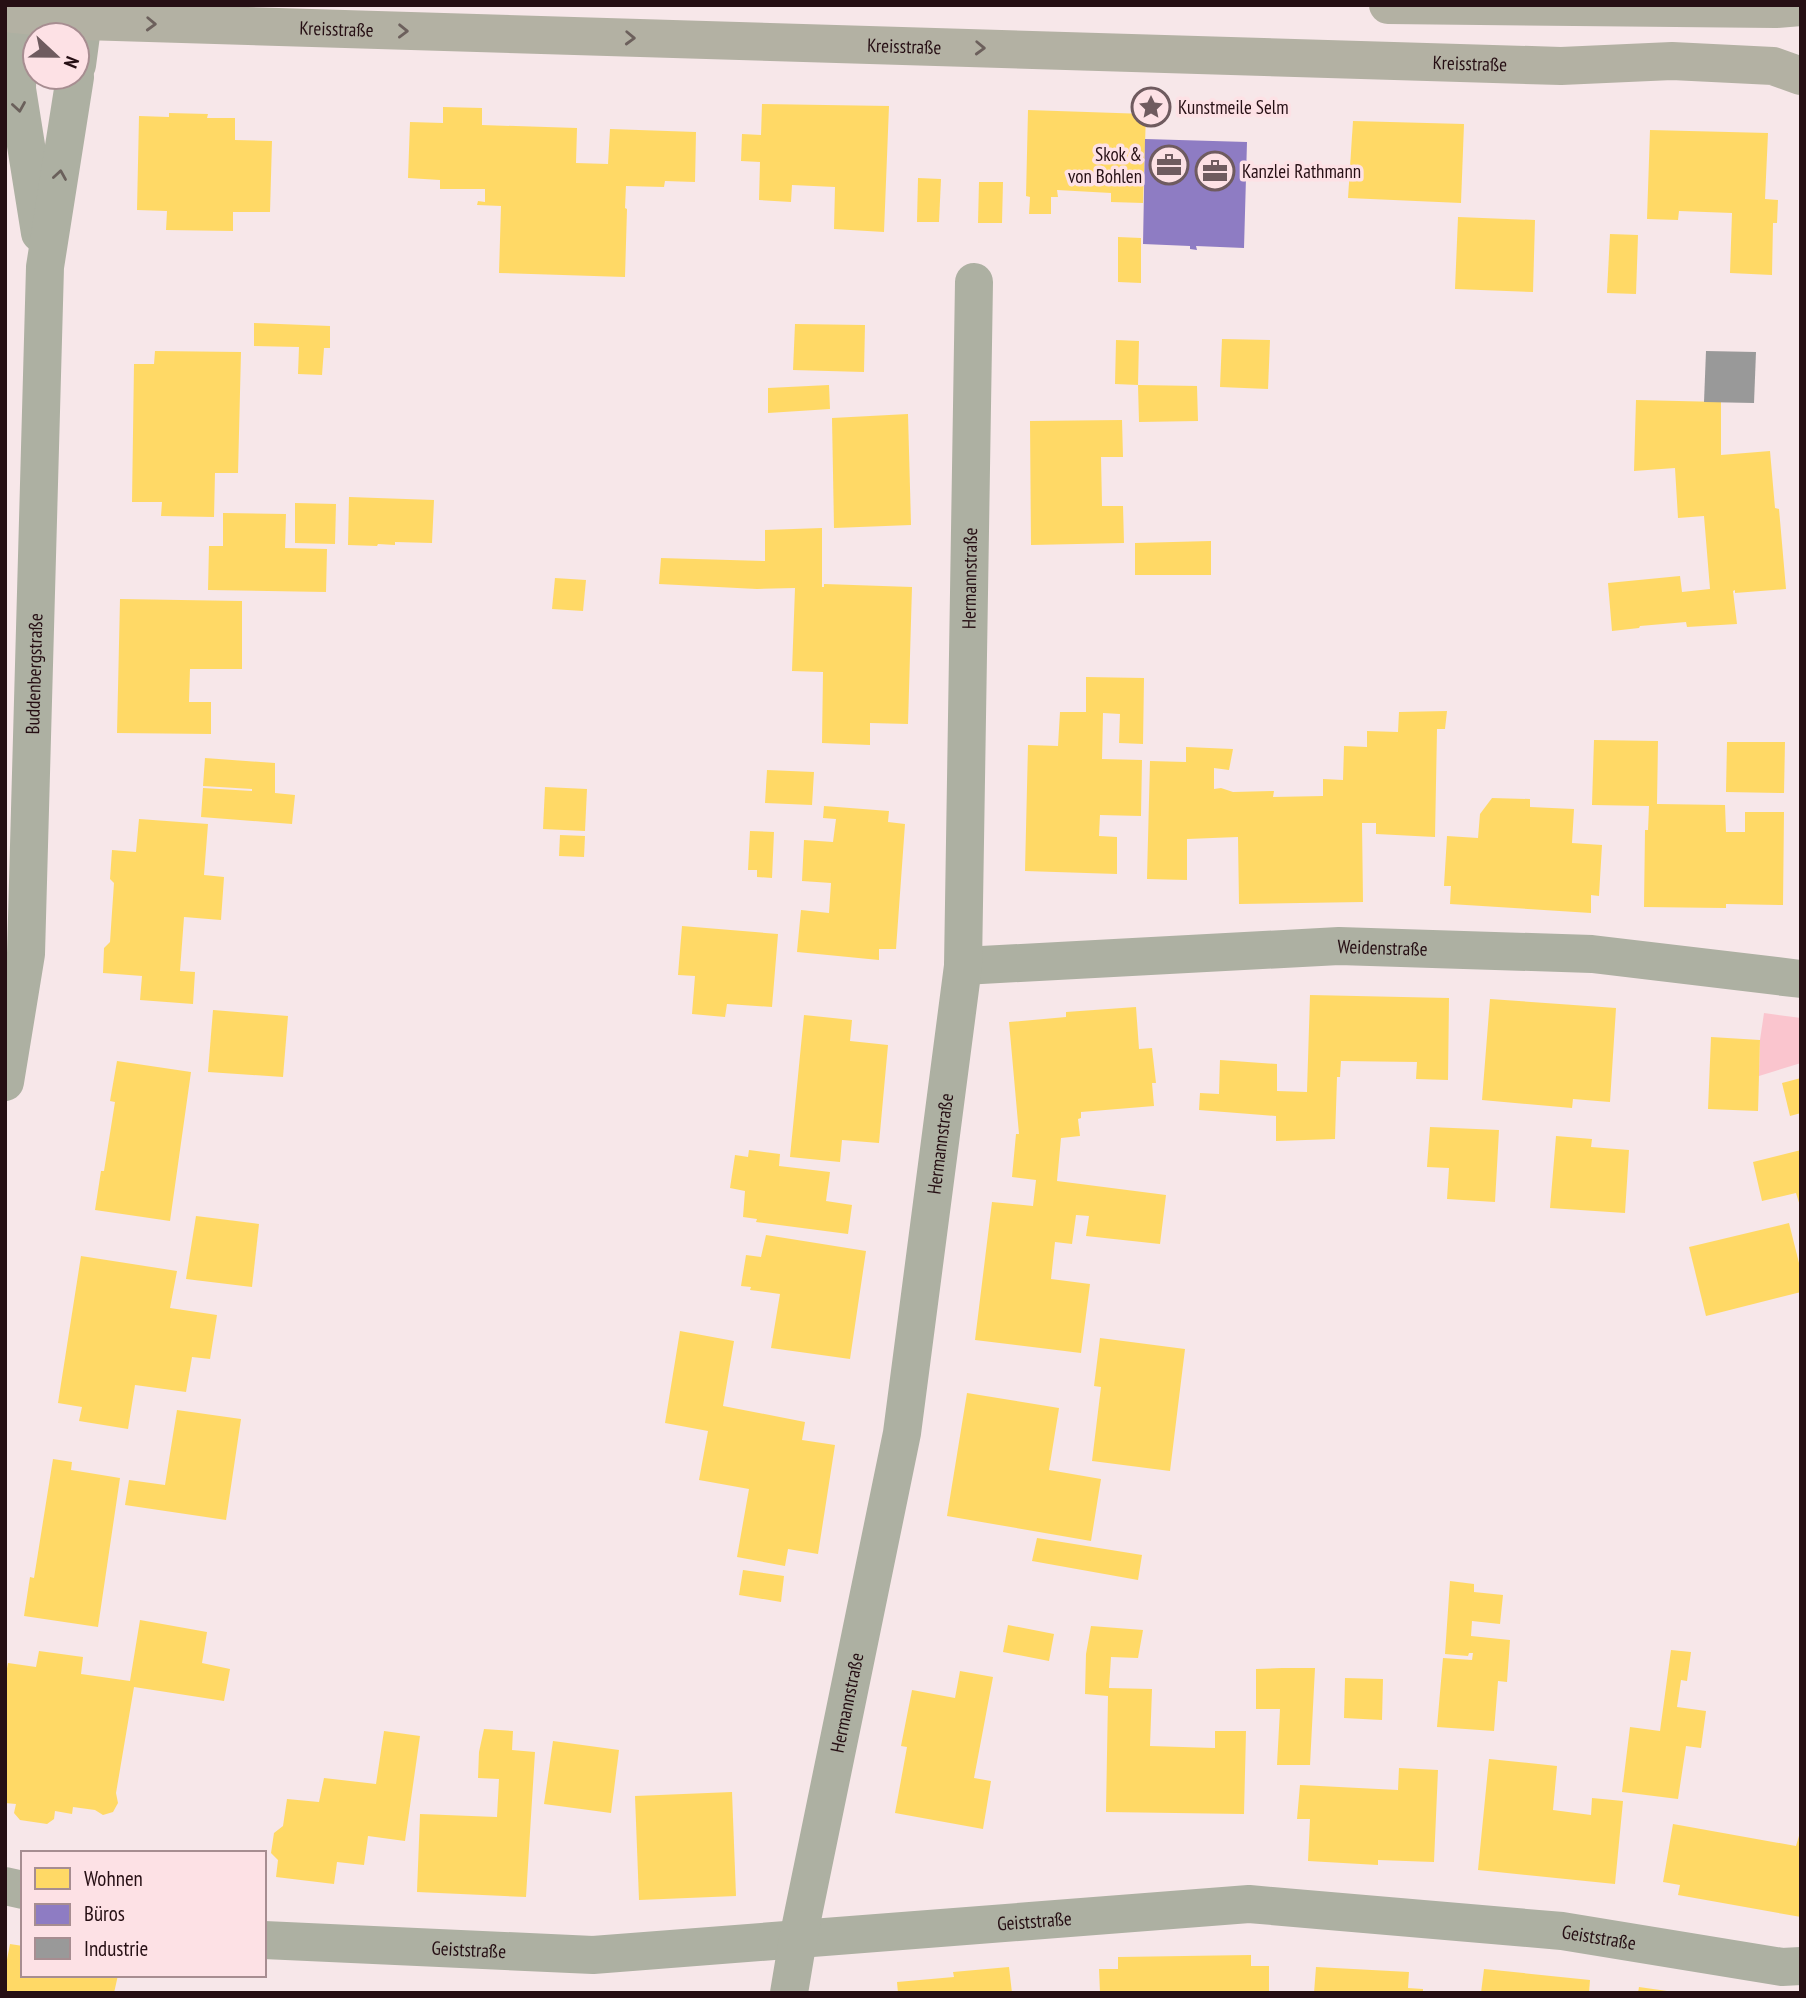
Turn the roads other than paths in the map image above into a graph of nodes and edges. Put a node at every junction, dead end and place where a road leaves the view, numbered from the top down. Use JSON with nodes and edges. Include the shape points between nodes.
{"nodes":[{"id":1,"x":1388,"y":5,"type":"edge"},
{"id":2,"x":1801,"y":7,"type":"edge"},
{"id":3,"x":14,"y":11,"type":"edge"},
{"id":4,"x":84,"y":13,"type":"edge"},
{"id":5,"x":1801,"y":76,"type":"edge"},
{"id":6,"x":73,"y":91,"type":"edge"},
{"id":7,"x":45,"y":267,"type":"junction"},
{"id":8,"x":974,"y":282,"type":"dead end"},
{"id":9,"x":963,"y":965,"type":"junction"},
{"id":10,"x":1801,"y":979,"type":"edge"},
{"id":11,"x":5,"y":1082,"type":"edge"},
{"id":12,"x":798,"y":1939,"type":"junction"},
{"id":13,"x":266,"y":1940,"type":"edge"},
{"id":14,"x":1801,"y":1966,"type":"edge"},
{"id":15,"x":789,"y":1993,"type":"edge"}],
"edges":[{"from":1,"to":2,"type":"main road"},
{"from":3,"to":4,"type":"main road","name":"Kreisstraße"},
{"from":3,"to":7,"type":"street","name":"Buddenbergstraße","one_way":true,"via":[[17,89]]},
{"from":4,"to":5,"type":"main road","name":"Kreisstraße","one_way":true,"via":[[1561,66],[1672,61],[1773,66]]},
{"from":7,"to":6,"type":"street","name":"Buddenbergstraße","one_way":true},
{"from":7,"to":11,"type":"street","name":"Buddenbergstraße","via":[[26,954]]},
{"from":8,"to":9,"type":"street","name":"Hermannstraße"},
{"from":9,"to":10,"type":"street","name":"Weidenstraße","via":[[1339,946],[1592,954]]},
{"from":9,"to":12,"type":"street","name":"Hermannstraße","via":[[902,1433]]},
{"from":12,"to":13,"type":"street","name":"Geiststraße","via":[[593,1955]]},
{"from":12,"to":14,"type":"street","name":"Geiststraße","via":[[1249,1904],[1562,1931]]},
{"from":12,"to":15,"type":"street","name":"Hermannstraße"}]}
